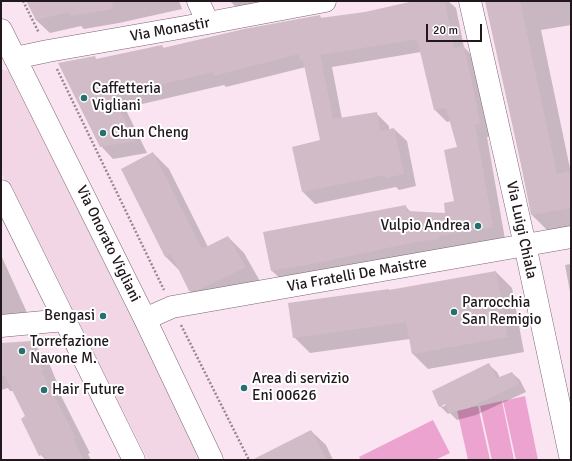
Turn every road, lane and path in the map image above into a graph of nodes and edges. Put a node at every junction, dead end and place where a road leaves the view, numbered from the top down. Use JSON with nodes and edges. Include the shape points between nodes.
{"nodes":[{"id":1,"x":24,"y":1,"type":"edge"},
{"id":2,"x":198,"y":1,"type":"edge"},
{"id":3,"x":325,"y":1,"type":"edge"},
{"id":4,"x":470,"y":1,"type":"edge"},
{"id":5,"x":208,"y":23,"type":"junction"},
{"id":6,"x":1,"y":30,"type":"edge"},
{"id":7,"x":48,"y":51,"type":"junction"},
{"id":8,"x":15,"y":58,"type":"junction"},
{"id":9,"x":1,"y":191,"type":"edge"},
{"id":10,"x":571,"y":237,"type":"edge"},
{"id":11,"x":525,"y":245,"type":"junction"},
{"id":12,"x":172,"y":307,"type":"junction"},
{"id":13,"x":145,"y":319,"type":"junction"},
{"id":14,"x":65,"y":320,"type":"junction"},
{"id":15,"x":1,"y":326,"type":"edge"},
{"id":16,"x":134,"y":460,"type":"edge"},
{"id":17,"x":212,"y":460,"type":"edge"},
{"id":18,"x":249,"y":460,"type":"edge"},
{"id":19,"x":571,"y":460,"type":"edge"}],
"edges":[{"from":1,"to":7,"type":"path"},
{"from":2,"to":5,"type":"street"},
{"from":3,"to":5,"type":"street","name":"Via Monastir"},
{"from":4,"to":11,"type":"street","name":"Via Luigi Chiala"},
{"from":5,"to":7,"type":"street","name":"Via Monastir"},
{"from":6,"to":8,"type":"street","name":"Via Onorato Vigliani"},
{"from":7,"to":8,"type":"street","name":"Via Monastir"},
{"from":7,"to":12,"type":"path"},
{"from":8,"to":13,"type":"street","name":"Via Onorato Vigliani"},
{"from":9,"to":14,"type":"street"},
{"from":10,"to":11,"type":"street","name":"Via Fratelli De Maistre"},
{"from":11,"to":12,"type":"street","name":"Via Fratelli De Maistre"},
{"from":11,"to":19,"type":"street","name":"Via Luigi Chiala"},
{"from":12,"to":13,"type":"street","name":"Via Fratelli De Maistre"},
{"from":12,"to":18,"type":"path"},
{"from":13,"to":17,"type":"street","name":"Via Onorato Vigliani"},
{"from":14,"to":15,"type":"street"},
{"from":14,"to":16,"type":"street"}]}
